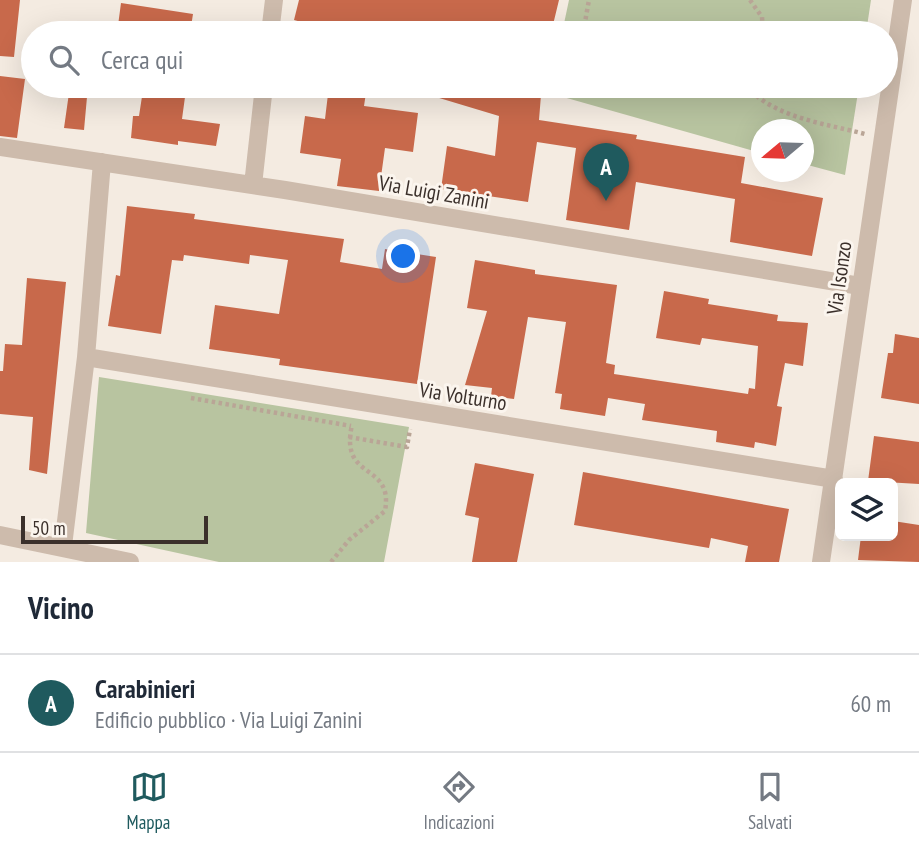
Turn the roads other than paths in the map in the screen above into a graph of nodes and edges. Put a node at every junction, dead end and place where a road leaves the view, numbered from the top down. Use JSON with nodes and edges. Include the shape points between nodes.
{"nodes":[{"id":1,"x":274,"y":0,"type":"edge"},
{"id":2,"x":903,"y":0,"type":"edge"},
{"id":3,"x":271,"y":21,"type":"edge"},
{"id":4,"x":898,"y":35,"type":"edge"},
{"id":5,"x":263,"y":98,"type":"edge"},
{"id":6,"x":889,"y":98,"type":"edge"},
{"id":7,"x":0,"y":147,"type":"edge"},
{"id":8,"x":102,"y":162,"type":"junction"},
{"id":9,"x":253,"y":185,"type":"junction"},
{"id":10,"x":860,"y":286,"type":"junction"},
{"id":11,"x":86,"y":358,"type":"junction"},
{"id":12,"x":834,"y":479,"type":"junction"},
{"id":13,"x":0,"y":535,"type":"edge"},
{"id":14,"x":62,"y":546,"type":"junction"},
{"id":15,"x":130,"y":562,"type":"edge"},
{"id":16,"x":821,"y":562,"type":"edge"}],
"edges":[{"from":1,"to":3,"type":"street"},
{"from":2,"to":4,"type":"street","name":"Via Isonzo"},
{"from":5,"to":9,"type":"street"},
{"from":6,"to":10,"type":"street","name":"Via Isonzo"},
{"from":7,"to":8,"type":"street","name":"Via Luigi Zanini"},
{"from":8,"to":9,"type":"street","name":"Via Luigi Zanini"},
{"from":8,"to":11,"type":"street"},
{"from":9,"to":10,"type":"street","name":"Via Luigi Zanini"},
{"from":10,"to":12,"type":"street","name":"Via Isonzo"},
{"from":11,"to":12,"type":"street","name":"Via Volturno"},
{"from":11,"to":14,"type":"street"},
{"from":12,"to":16,"type":"street","name":"Via Isonzo"},
{"from":13,"to":14,"type":"street"},
{"from":14,"to":15,"type":"street"}]}
